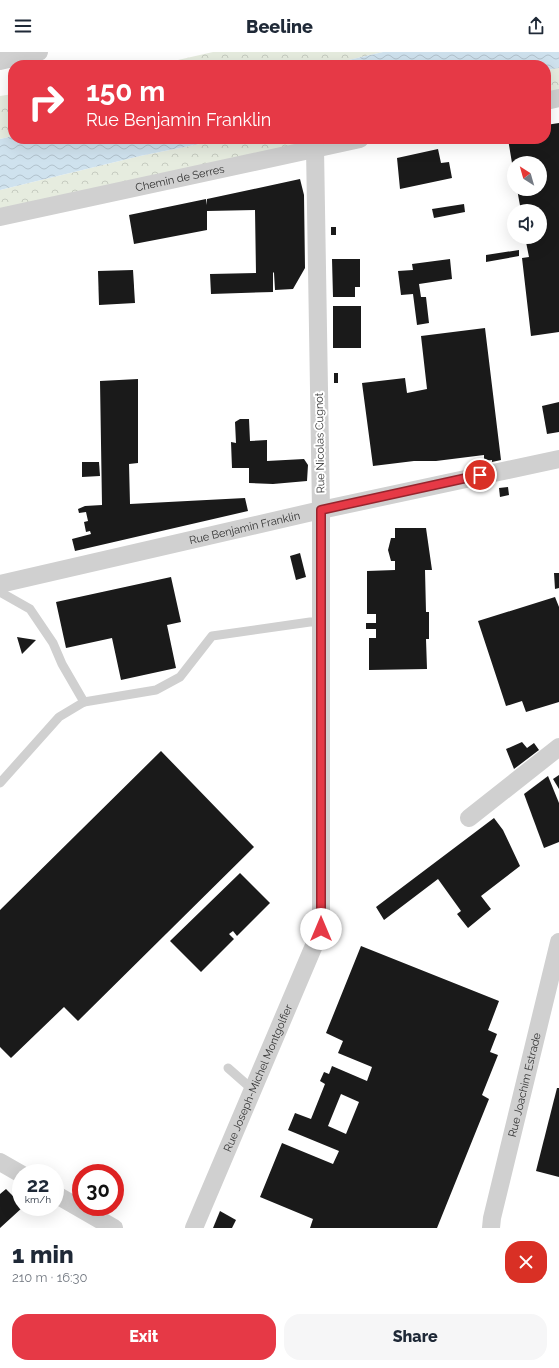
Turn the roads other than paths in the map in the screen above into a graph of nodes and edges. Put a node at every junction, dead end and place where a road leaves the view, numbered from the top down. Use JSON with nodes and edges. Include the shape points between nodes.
{"nodes":[{"id":1,"x":39,"y":52,"type":"edge"},
{"id":2,"x":0,"y":61,"type":"edge"},
{"id":3,"x":335,"y":144,"type":"edge"},
{"id":4,"x":315,"y":148,"type":"junction"},
{"id":5,"x":0,"y":217,"type":"edge"},
{"id":6,"x":559,"y":459,"type":"edge"},
{"id":7,"x":321,"y":510,"type":"junction"},
{"id":8,"x":0,"y":584,"type":"edge"},
{"id":9,"x":0,"y":592,"type":"edge"},
{"id":10,"x":321,"y":622,"type":"junction"},
{"id":11,"x":84,"y":702,"type":"junction"},
{"id":12,"x":559,"y":747,"type":"edge"},
{"id":13,"x":0,"y":783,"type":"edge"},
{"id":14,"x":469,"y":818,"type":"dead end"},
{"id":15,"x":321,"y":929,"type":"joint"},
{"id":16,"x":559,"y":942,"type":"edge"},
{"id":17,"x":228,"y":1068,"type":"dead end"},
{"id":18,"x":253,"y":1090,"type":"junction"},
{"id":19,"x":0,"y":1162,"type":"edge"},
{"id":20,"x":12,"y":1169,"type":"edge"},
{"id":21,"x":64,"y":1199,"type":"edge"},
{"id":22,"x":114,"y":1228,"type":"edge"},
{"id":23,"x":194,"y":1228,"type":"edge"},
{"id":24,"x":491,"y":1228,"type":"edge"}],
"edges":[{"from":1,"to":2,"type":"street"},
{"from":3,"to":4,"type":"street","name":"Chemin de Serres"},
{"from":4,"to":5,"type":"street","name":"Chemin de Serres"},
{"from":4,"to":7,"type":"street","name":"Rue Nicolas Cugnot"},
{"from":6,"to":7,"type":"street","name":"Rue Benjamin Franklin"},
{"from":7,"to":8,"type":"street","name":"Rue Benjamin Franklin"},
{"from":7,"to":10,"type":"street","name":"Rue Nicolas Cugnot"},
{"from":9,"to":11,"type":"lane","via":[[30,609],[54,643],[62,664]]},
{"from":10,"to":11,"type":"lane","via":[[212,636],[180,677],[156,690]]},
{"from":10,"to":15,"type":"street","name":"Rue Nicolas Cugnot"},
{"from":11,"to":13,"type":"lane","via":[[59,717]]},
{"from":12,"to":14,"type":"street"},
{"from":15,"to":18,"type":"street","name":"Rue Joseph-Michel Montgolfier"},
{"from":16,"to":24,"type":"street","name":"Rue Joachim Estrade"},
{"from":17,"to":18,"type":"lane"},
{"from":18,"to":23,"type":"street","name":"Rue Joseph-Michel Montgolfier"},
{"from":19,"to":20,"type":"street"},
{"from":21,"to":22,"type":"street"}]}
